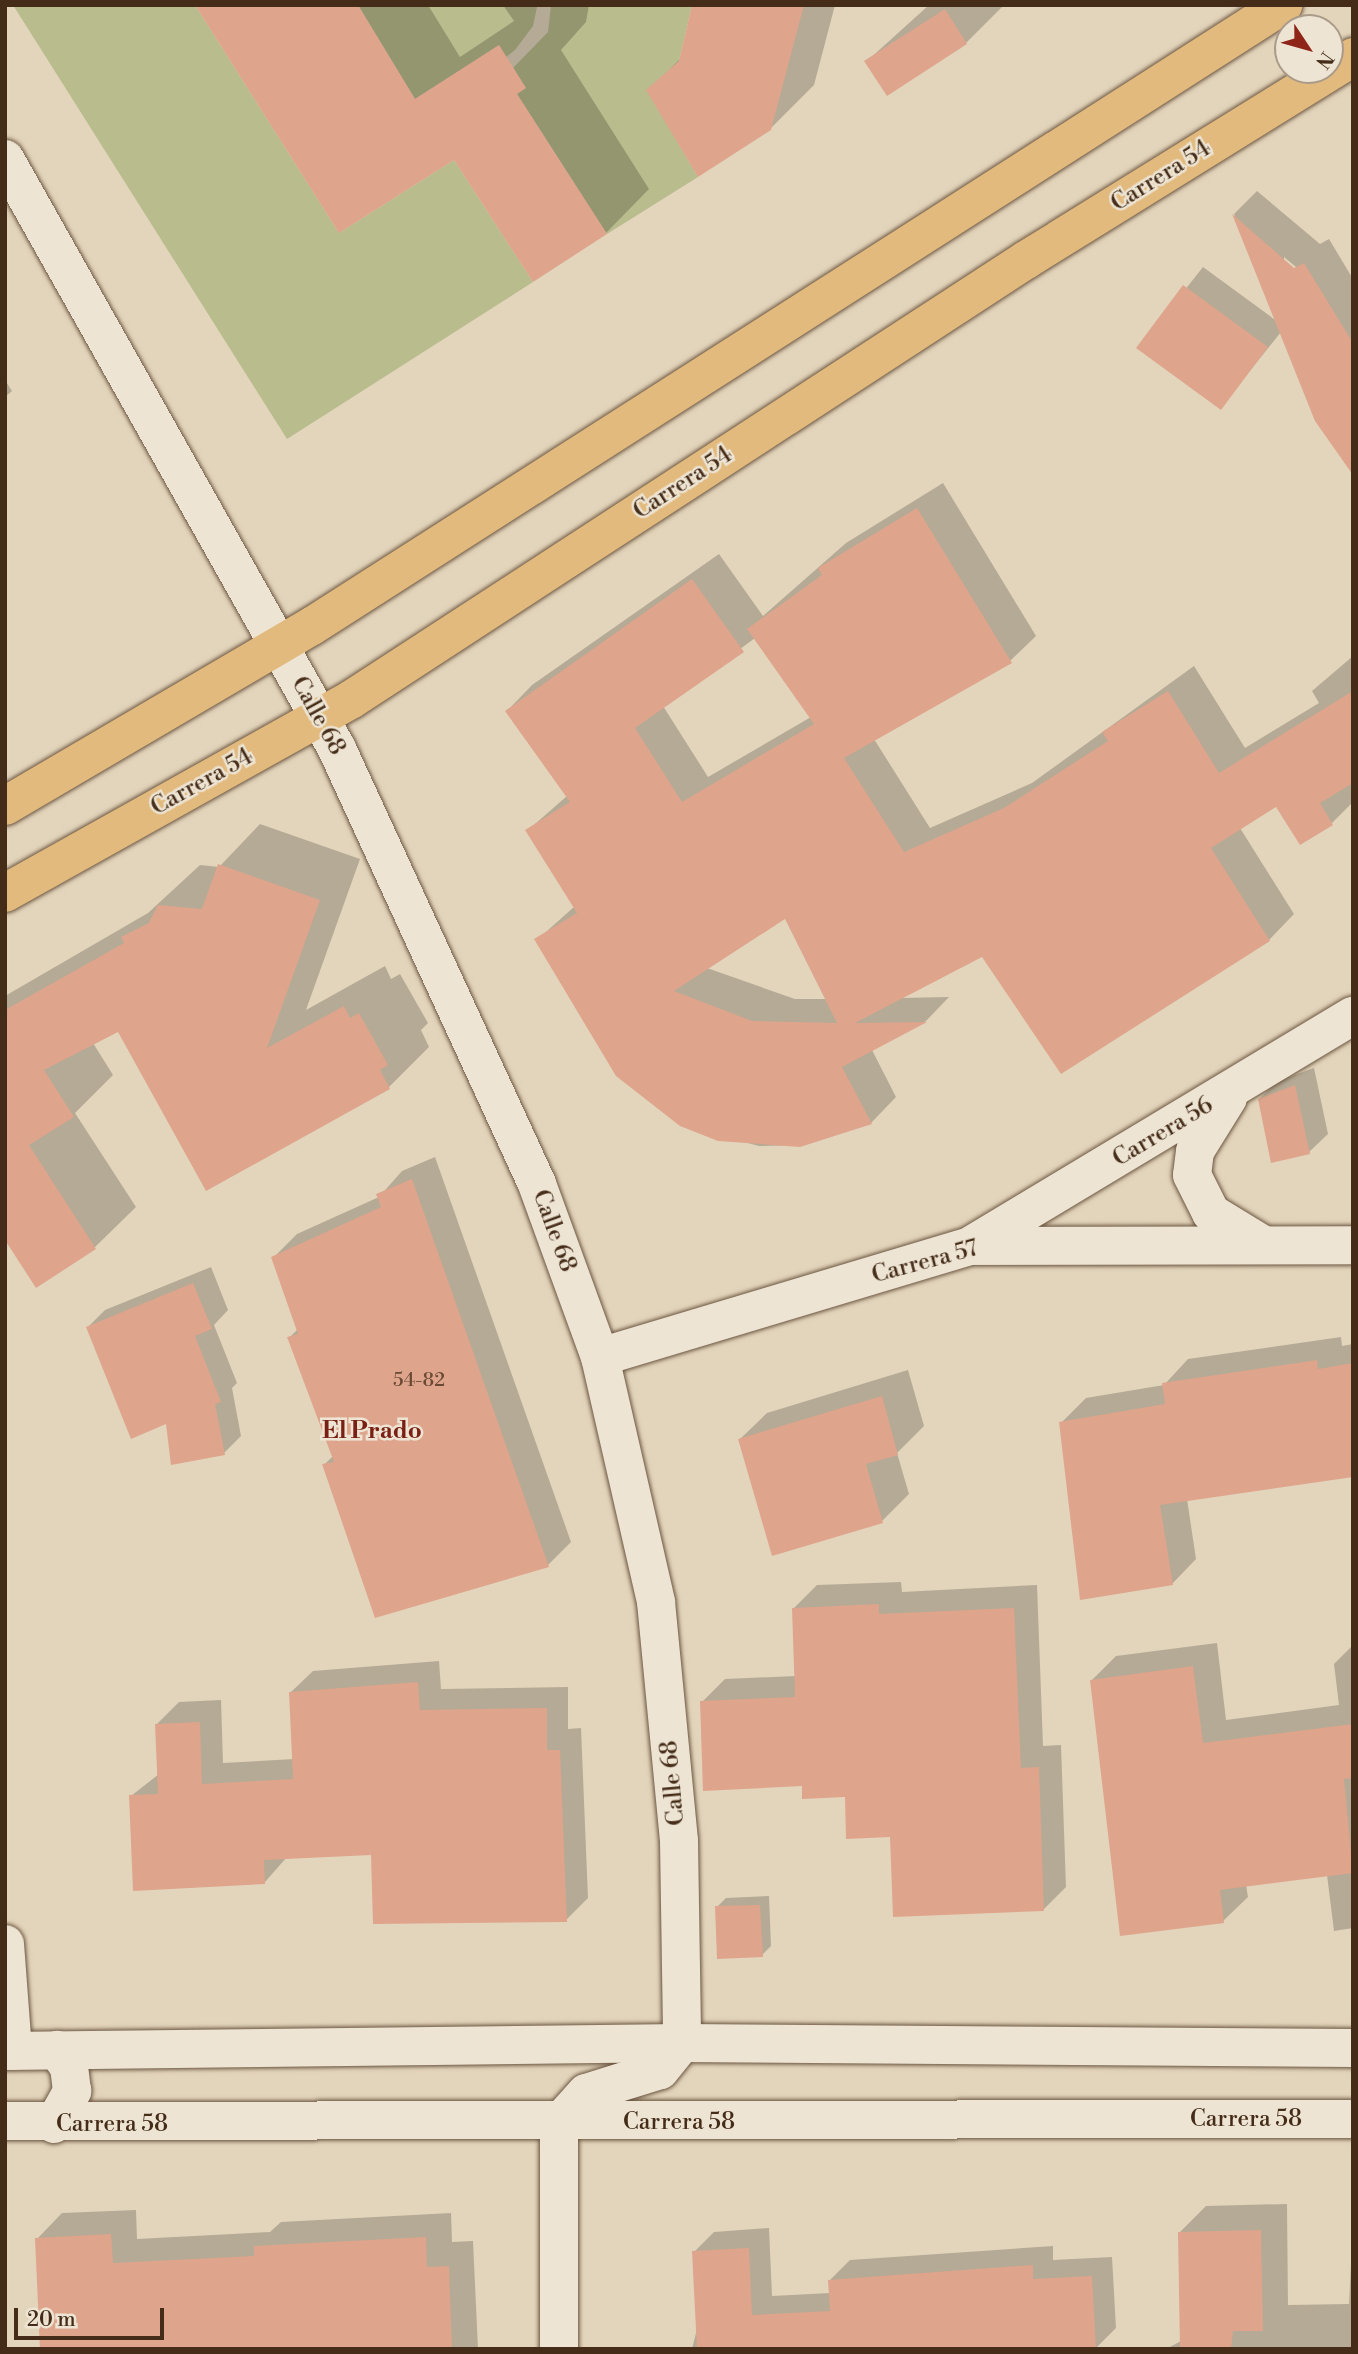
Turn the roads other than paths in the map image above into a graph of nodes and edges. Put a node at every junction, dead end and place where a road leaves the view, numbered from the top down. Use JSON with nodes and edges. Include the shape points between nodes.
{"nodes":[{"id":1,"x":1283,"y":5,"type":"edge"},
{"id":2,"x":1353,"y":57,"type":"edge"},
{"id":3,"x":5,"y":159,"type":"edge"},
{"id":4,"x":278,"y":643,"type":"junction"},
{"id":5,"x":318,"y":717,"type":"junction"},
{"id":6,"x":5,"y":806,"type":"edge"},
{"id":7,"x":5,"y":893,"type":"edge"},
{"id":8,"x":1353,"y":1016,"type":"edge"},
{"id":9,"x":1233,"y":1091,"type":"junction"},
{"id":10,"x":1262,"y":1244,"type":"junction"},
{"id":11,"x":971,"y":1245,"type":"junction"},
{"id":12,"x":1353,"y":1245,"type":"edge"},
{"id":13,"x":600,"y":1357,"type":"junction"},
{"id":14,"x":5,"y":1944,"type":"edge"},
{"id":15,"x":682,"y":2043,"type":"junction"},
{"id":16,"x":1353,"y":2048,"type":"edge"},
{"id":17,"x":57,"y":2050,"type":"junction"},
{"id":18,"x":9,"y":2051,"type":"edge"},
{"id":19,"x":1353,"y":2119,"type":"edge"},
{"id":20,"x":5,"y":2121,"type":"edge"},
{"id":21,"x":559,"y":2123,"type":"junction"},
{"id":22,"x":54,"y":2124,"type":"junction"},
{"id":23,"x":559,"y":2349,"type":"edge"}],
"edges":[{"from":1,"to":4,"type":"main road"},
{"from":2,"to":5,"type":"main road","name":"Carrera 54","via":[[1026,260]]},
{"from":3,"to":4,"type":"street","name":"Calle 68"},
{"from":4,"to":5,"type":"street","name":"Calle 68"},
{"from":4,"to":6,"type":"main road"},
{"from":5,"to":7,"type":"main road","name":"Carrera 54"},
{"from":5,"to":13,"type":"street","name":"Calle 68","via":[[531,1171]]},
{"from":8,"to":9,"type":"street","name":"Carrera 56"},
{"from":9,"to":10,"type":"street","via":[[1195,1151],[1192,1175],[1211,1213]]},
{"from":9,"to":11,"type":"street","name":"Carrera 56"},
{"from":10,"to":11,"type":"street","name":"Carrera 57"},
{"from":10,"to":12,"type":"street","name":"Carrera 57"},
{"from":11,"to":13,"type":"street","name":"Carrera 57"},
{"from":13,"to":15,"type":"street","name":"Calle 68","via":[[656,1602],[679,1841]]},
{"from":14,"to":18,"type":"street"},
{"from":15,"to":16,"type":"street"},
{"from":15,"to":17,"type":"street"},
{"from":15,"to":21,"type":"street","via":[[660,2070],[586,2092]]},
{"from":17,"to":18,"type":"street"},
{"from":17,"to":22,"type":"street","via":[[69,2067],[72,2091]]},
{"from":19,"to":21,"type":"street","name":"Carrera 58"},
{"from":20,"to":22,"type":"street","name":"Carrera 58"},
{"from":21,"to":22,"type":"street","name":"Carrera 58"},
{"from":21,"to":23,"type":"street"}]}
